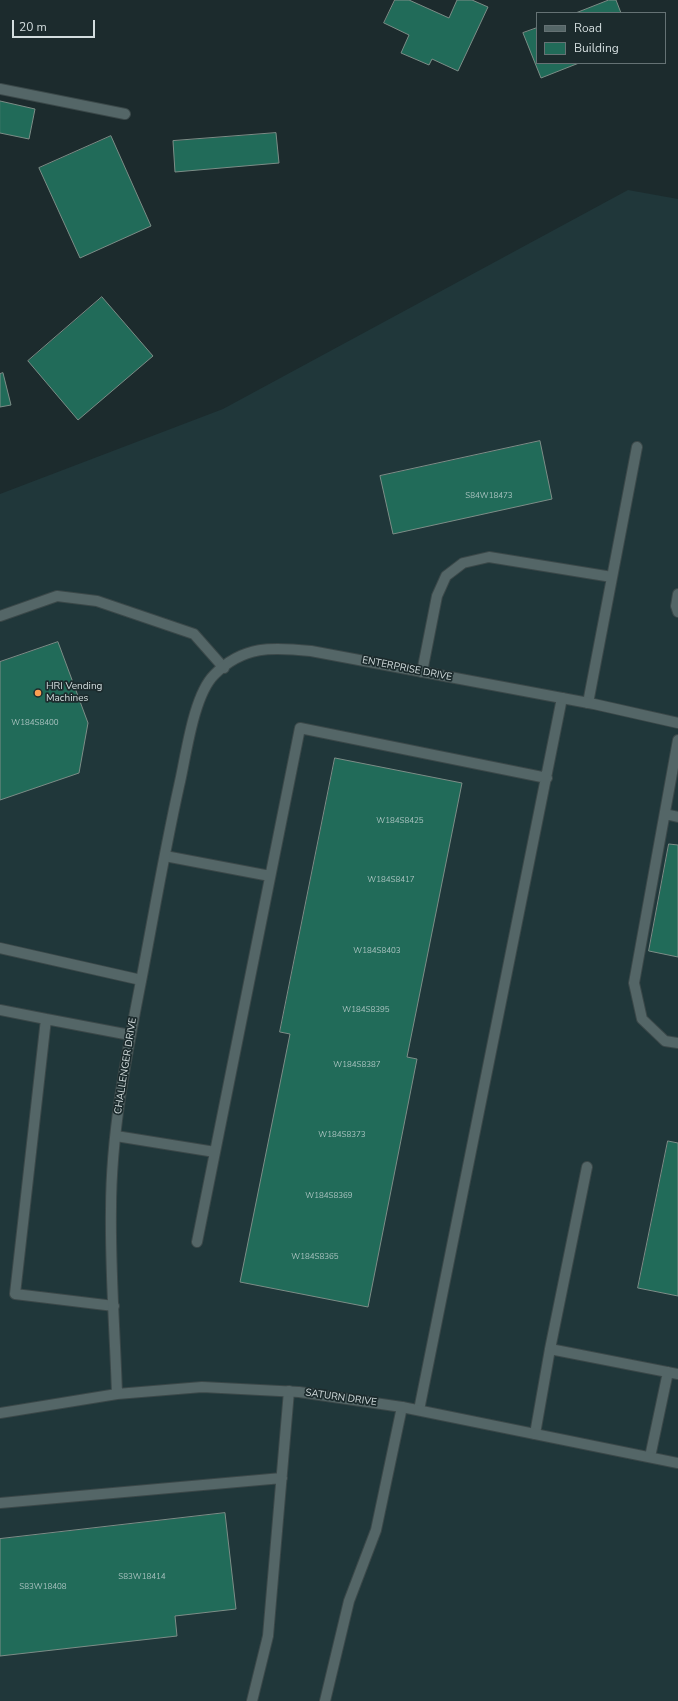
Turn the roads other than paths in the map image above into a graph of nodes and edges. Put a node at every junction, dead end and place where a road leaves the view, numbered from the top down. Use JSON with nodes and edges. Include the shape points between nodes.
{"nodes":[{"id":1,"x":0,"y":88,"type":"edge"},
{"id":2,"x":124,"y":114,"type":"dead end"},
{"id":3,"x":637,"y":447,"type":"dead end"},
{"id":4,"x":612,"y":577,"type":"junction"},
{"id":5,"x":678,"y":594,"type":"edge"},
{"id":6,"x":678,"y":612,"type":"edge"},
{"id":7,"x":0,"y":616,"type":"edge"},
{"id":8,"x":224,"y":668,"type":"junction"},
{"id":9,"x":422,"y":672,"type":"junction"},
{"id":10,"x":562,"y":698,"type":"junction"},
{"id":11,"x":588,"y":703,"type":"junction"},
{"id":12,"x":678,"y":723,"type":"edge"},
{"id":13,"x":678,"y":740,"type":"edge"},
{"id":14,"x":189,"y":743,"type":"joint"},
{"id":15,"x":547,"y":778,"type":"junction"},
{"id":16,"x":665,"y":814,"type":"junction"},
{"id":17,"x":678,"y":817,"type":"edge"},
{"id":18,"x":165,"y":856,"type":"junction"},
{"id":19,"x":270,"y":876,"type":"junction"},
{"id":20,"x":0,"y":948,"type":"edge"},
{"id":21,"x":141,"y":980,"type":"junction"},
{"id":22,"x":0,"y":1010,"type":"edge"},
{"id":23,"x":46,"y":1019,"type":"junction"},
{"id":24,"x":130,"y":1036,"type":"junction"},
{"id":25,"x":678,"y":1044,"type":"edge"},
{"id":26,"x":116,"y":1136,"type":"junction"},
{"id":27,"x":215,"y":1152,"type":"junction"},
{"id":28,"x":588,"y":1167,"type":"dead end"},
{"id":29,"x":197,"y":1242,"type":"dead end"},
{"id":30,"x":114,"y":1306,"type":"junction"},
{"id":31,"x":550,"y":1349,"type":"junction"},
{"id":32,"x":673,"y":1373,"type":"edge"},
{"id":33,"x":289,"y":1391,"type":"junction"},
{"id":34,"x":117,"y":1394,"type":"junction"},
{"id":35,"x":402,"y":1407,"type":"junction"},
{"id":36,"x":419,"y":1410,"type":"junction"},
{"id":37,"x":0,"y":1413,"type":"edge"},
{"id":38,"x":534,"y":1434,"type":"junction"},
{"id":39,"x":650,"y":1457,"type":"junction"},
{"id":40,"x":678,"y":1463,"type":"edge"},
{"id":41,"x":282,"y":1478,"type":"junction"},
{"id":42,"x":0,"y":1503,"type":"edge"},
{"id":43,"x":252,"y":1701,"type":"edge"},
{"id":44,"x":325,"y":1701,"type":"edge"}],
"edges":[{"from":1,"to":2,"type":"street"},
{"from":3,"to":4,"type":"street"},
{"from":4,"to":9,"type":"street","via":[[489,557],[463,563],[446,576],[437,596]]},
{"from":4,"to":11,"type":"street"},
{"from":5,"to":6,"type":"street"},
{"from":7,"to":8,"type":"street","via":[[56,596],[97,601],[194,634]]},
{"from":8,"to":9,"type":"street","name":"ENTERPRISE DRIVE","via":[[237,658],[255,650],[278,647]]},
{"from":8,"to":14,"type":"street","name":"ENTERPRISE DRIVE","via":[[213,676],[198,702]]},
{"from":9,"to":10,"type":"street","name":"ENTERPRISE DRIVE"},
{"from":10,"to":11,"type":"street","name":"ENTERPRISE DRIVE"},
{"from":10,"to":15,"type":"street"},
{"from":11,"to":12,"type":"street","name":"ENTERPRISE DRIVE"},
{"from":13,"to":16,"type":"street"},
{"from":14,"to":18,"type":"street","name":"CHALLENGER DRIVE"},
{"from":15,"to":19,"type":"street","via":[[300,728]]},
{"from":15,"to":36,"type":"street"},
{"from":16,"to":17,"type":"street"},
{"from":16,"to":25,"type":"street","via":[[634,983],[642,1018],[665,1041]]},
{"from":18,"to":19,"type":"street"},
{"from":18,"to":21,"type":"street","name":"CHALLENGER DRIVE"},
{"from":19,"to":27,"type":"street"},
{"from":20,"to":21,"type":"street"},
{"from":21,"to":24,"type":"street","name":"CHALLENGER DRIVE"},
{"from":22,"to":23,"type":"street"},
{"from":23,"to":24,"type":"street"},
{"from":23,"to":30,"type":"street","via":[[15,1294]]},
{"from":24,"to":26,"type":"street","name":"CHALLENGER DRIVE"},
{"from":26,"to":27,"type":"street"},
{"from":26,"to":30,"type":"street","name":"CHALLENGER DRIVE","via":[[111,1209]]},
{"from":27,"to":29,"type":"street"},
{"from":28,"to":31,"type":"street"},
{"from":30,"to":34,"type":"street","name":"CHALLENGER DRIVE"},
{"from":31,"to":32,"type":"street"},
{"from":31,"to":38,"type":"street"},
{"from":32,"to":39,"type":"street"},
{"from":33,"to":34,"type":"street","name":"SATURN DRIVE","via":[[202,1387]]},
{"from":33,"to":35,"type":"street","name":"SATURN DRIVE"},
{"from":33,"to":41,"type":"street"},
{"from":34,"to":37,"type":"street","name":"SATURN DRIVE"},
{"from":35,"to":36,"type":"street","name":"SATURN DRIVE"},
{"from":35,"to":44,"type":"street","via":[[376,1530],[349,1601]]},
{"from":36,"to":38,"type":"street","name":"SATURN DRIVE"},
{"from":38,"to":39,"type":"street","name":"SATURN DRIVE"},
{"from":39,"to":40,"type":"street","name":"SATURN DRIVE"},
{"from":41,"to":42,"type":"street"},
{"from":41,"to":43,"type":"street","via":[[268,1636]]}]}
